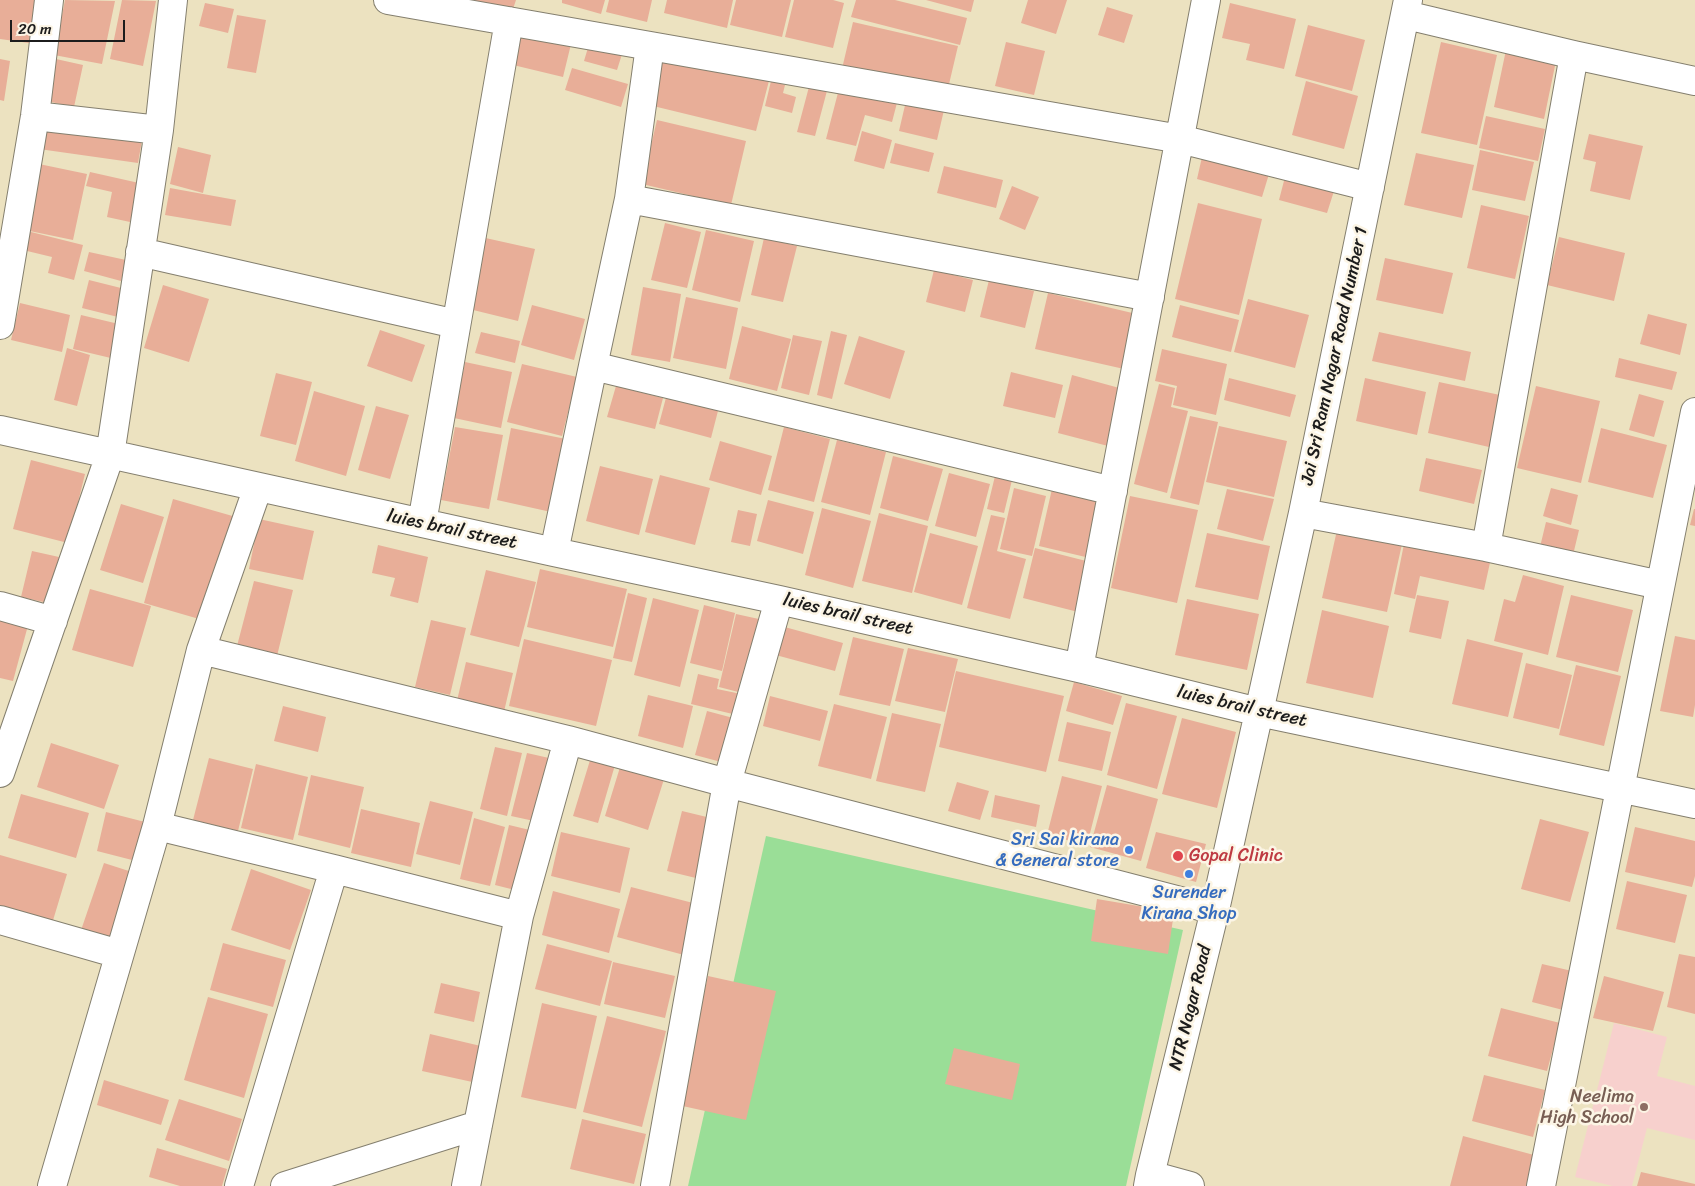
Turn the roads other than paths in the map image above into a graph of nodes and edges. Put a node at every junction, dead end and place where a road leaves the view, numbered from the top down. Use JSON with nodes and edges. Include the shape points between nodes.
{"nodes":[{"id":1,"x":49,"y":0,"type":"edge"},
{"id":2,"x":174,"y":0,"type":"edge"},
{"id":3,"x":388,"y":0,"type":"edge"},
{"id":4,"x":1206,"y":0,"type":"edge"},
{"id":5,"x":1407,"y":8,"type":"edge"},
{"id":6,"x":509,"y":21,"type":"junction"},
{"id":7,"x":650,"y":46,"type":"junction"},
{"id":8,"x":1574,"y":55,"type":"junction"},
{"id":9,"x":1695,"y":81,"type":"edge"},
{"id":10,"x":35,"y":116,"type":"junction"},
{"id":11,"x":159,"y":130,"type":"junction"},
{"id":12,"x":1180,"y":139,"type":"junction"},
{"id":13,"x":1370,"y":187,"type":"junction"},
{"id":14,"x":629,"y":199,"type":"junction"},
{"id":15,"x":140,"y":252,"type":"junction"},
{"id":16,"x":1150,"y":297,"type":"junction"},
{"id":17,"x":456,"y":324,"type":"junction"},
{"id":18,"x":0,"y":325,"type":"edge"},
{"id":19,"x":593,"y":366,"type":"junction"},
{"id":20,"x":1694,"y":418,"type":"edge"},
{"id":21,"x":0,"y":430,"type":"edge"},
{"id":22,"x":110,"y":454,"type":"junction"},
{"id":23,"x":258,"y":487,"type":"junction"},
{"id":24,"x":1113,"y":491,"type":"junction"},
{"id":25,"x":1303,"y":513,"type":"junction"},
{"id":26,"x":422,"y":523,"type":"junction"},
{"id":27,"x":1486,"y":547,"type":"junction"},
{"id":28,"x":554,"y":552,"type":"junction"},
{"id":29,"x":1660,"y":585,"type":"junction"},
{"id":30,"x":779,"y":600,"type":"junction"},
{"id":31,"x":0,"y":606,"type":"edge"},
{"id":32,"x":53,"y":620,"type":"junction"},
{"id":33,"x":202,"y":650,"type":"junction"},
{"id":34,"x":1079,"y":668,"type":"junction"},
{"id":35,"x":1259,"y":712,"type":"junction"},
{"id":36,"x":568,"y":740,"type":"junction"},
{"id":37,"x":0,"y":773,"type":"edge"},
{"id":38,"x":727,"y":783,"type":"junction"},
{"id":39,"x":1620,"y":787,"type":"junction"},
{"id":40,"x":1695,"y":804,"type":"edge"},
{"id":41,"x":157,"y":826,"type":"junction"},
{"id":42,"x":334,"y":869,"type":"junction"},
{"id":43,"x":1214,"y":910,"type":"junction"},
{"id":44,"x":519,"y":916,"type":"junction"},
{"id":45,"x":0,"y":920,"type":"edge"},
{"id":46,"x":119,"y":954,"type":"junction"},
{"id":47,"x":478,"y":1125,"type":"junction"},
{"id":48,"x":1149,"y":1181,"type":"edge"},
{"id":49,"x":52,"y":1186,"type":"edge"},
{"id":50,"x":238,"y":1186,"type":"edge"},
{"id":51,"x":285,"y":1186,"type":"edge"},
{"id":52,"x":466,"y":1186,"type":"edge"},
{"id":53,"x":655,"y":1186,"type":"edge"},
{"id":54,"x":1190,"y":1186,"type":"edge"},
{"id":55,"x":1540,"y":1186,"type":"edge"}],
"edges":[{"from":1,"to":10,"type":"street"},
{"from":2,"to":11,"type":"street"},
{"from":3,"to":6,"type":"street"},
{"from":4,"to":12,"type":"street"},
{"from":5,"to":8,"type":"street"},
{"from":5,"to":13,"type":"street","name":"Jai Sri Ram Nagar Road Number 1"},
{"from":6,"to":7,"type":"street"},
{"from":6,"to":17,"type":"street"},
{"from":7,"to":12,"type":"street"},
{"from":7,"to":14,"type":"street"},
{"from":8,"to":9,"type":"street"},
{"from":8,"to":27,"type":"street"},
{"from":10,"to":11,"type":"street"},
{"from":10,"to":18,"type":"street"},
{"from":11,"to":15,"type":"street"},
{"from":12,"to":13,"type":"street"},
{"from":12,"to":16,"type":"street"},
{"from":13,"to":25,"type":"street","name":"Jai Sri Ram Nagar Road Number 1"},
{"from":14,"to":16,"type":"street"},
{"from":14,"to":19,"type":"street"},
{"from":15,"to":17,"type":"street"},
{"from":15,"to":22,"type":"street"},
{"from":16,"to":24,"type":"street"},
{"from":17,"to":26,"type":"street"},
{"from":19,"to":24,"type":"street"},
{"from":19,"to":28,"type":"street"},
{"from":20,"to":29,"type":"street"},
{"from":21,"to":22,"type":"street","name":"luies brail street"},
{"from":22,"to":23,"type":"street","name":"luies brail street"},
{"from":22,"to":32,"type":"street"},
{"from":23,"to":26,"type":"street","name":"luies brail street"},
{"from":23,"to":33,"type":"street"},
{"from":24,"to":34,"type":"street"},
{"from":25,"to":27,"type":"street"},
{"from":25,"to":35,"type":"street","name":"Jai Sri Ram Nagar Road Number 1"},
{"from":26,"to":28,"type":"street","name":"luies brail street"},
{"from":27,"to":29,"type":"street"},
{"from":28,"to":30,"type":"street","name":"luies brail street"},
{"from":29,"to":39,"type":"street"},
{"from":30,"to":34,"type":"street","name":"luies brail street"},
{"from":30,"to":38,"type":"street"},
{"from":31,"to":32,"type":"street"},
{"from":32,"to":37,"type":"street"},
{"from":33,"to":36,"type":"street"},
{"from":33,"to":41,"type":"street"},
{"from":34,"to":35,"type":"street","name":"luies brail street"},
{"from":35,"to":39,"type":"street","name":"luies brail street"},
{"from":35,"to":43,"type":"street","name":"NTR Nagar Road"},
{"from":36,"to":38,"type":"street"},
{"from":36,"to":44,"type":"street"},
{"from":38,"to":43,"type":"street"},
{"from":38,"to":53,"type":"street"},
{"from":39,"to":40,"type":"street","name":"luies brail street"},
{"from":39,"to":55,"type":"street"},
{"from":41,"to":42,"type":"street"},
{"from":41,"to":46,"type":"street"},
{"from":42,"to":44,"type":"street"},
{"from":42,"to":50,"type":"street"},
{"from":43,"to":48,"type":"street","name":"NTR Nagar Road"},
{"from":44,"to":47,"type":"street"},
{"from":45,"to":46,"type":"street"},
{"from":46,"to":49,"type":"street"},
{"from":47,"to":51,"type":"street"},
{"from":47,"to":52,"type":"street"},
{"from":48,"to":54,"type":"street"}]}
